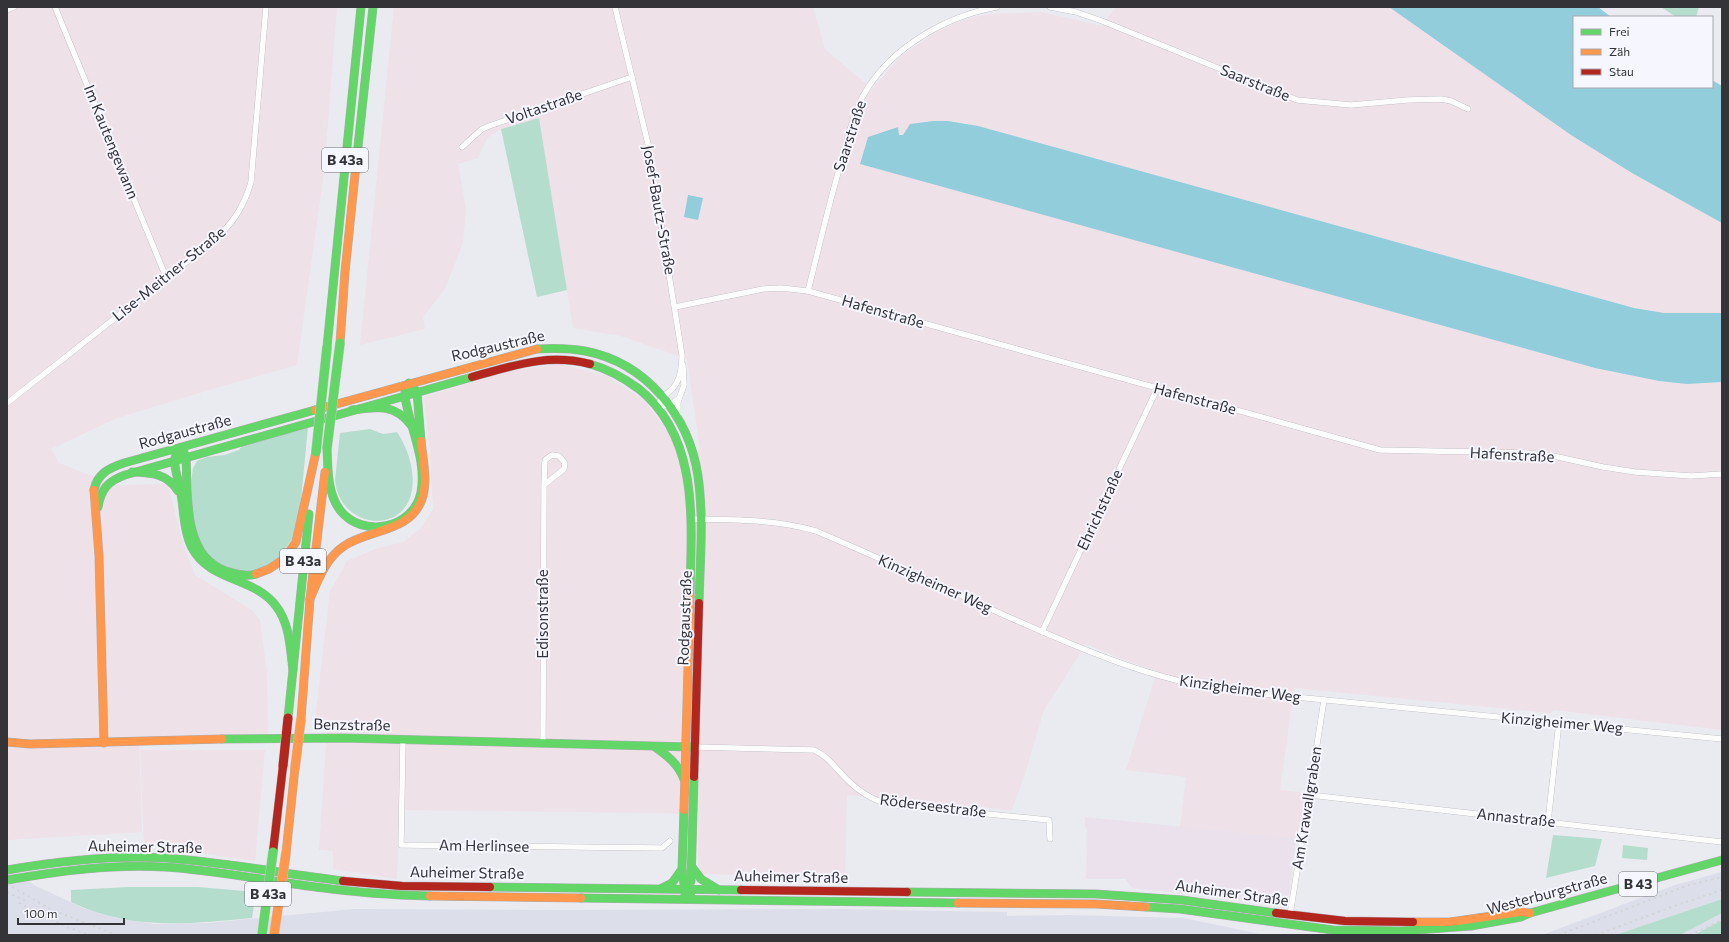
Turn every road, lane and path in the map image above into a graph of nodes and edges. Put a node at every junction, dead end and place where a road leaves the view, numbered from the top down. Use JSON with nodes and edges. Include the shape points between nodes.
{"nodes":[{"id":1,"x":14,"y":7,"type":"edge"},
{"id":2,"x":55,"y":7,"type":"edge"},
{"id":3,"x":266,"y":7,"type":"edge"},
{"id":4,"x":361,"y":7,"type":"edge"},
{"id":5,"x":372,"y":7,"type":"edge"},
{"id":6,"x":615,"y":7,"type":"edge"},
{"id":7,"x":997,"y":7,"type":"edge"},
{"id":8,"x":1050,"y":7,"type":"edge"},
{"id":9,"x":7,"y":10,"type":"edge"},
{"id":10,"x":632,"y":77,"type":"junction"},
{"id":11,"x":1468,"y":108,"type":"dead end"},
{"id":12,"x":462,"y":147,"type":"dead end"},
{"id":13,"x":166,"y":277,"type":"junction"},
{"id":14,"x":808,"y":291,"type":"junction"},
{"id":15,"x":675,"y":307,"type":"junction"},
{"id":16,"x":682,"y":357,"type":"junction"},
{"id":17,"x":410,"y":383,"type":"junction"},
{"id":18,"x":1157,"y":389,"type":"junction"},
{"id":19,"x":418,"y":392,"type":"junction"},
{"id":20,"x":405,"y":395,"type":"junction"},
{"id":21,"x":663,"y":397,"type":"junction"},
{"id":22,"x":679,"y":398,"type":"junction"},
{"id":23,"x":7,"y":403,"type":"edge"},
{"id":24,"x":670,"y":405,"type":"junction"},
{"id":25,"x":657,"y":407,"type":"junction"},
{"id":26,"x":352,"y":410,"type":"junction"},
{"id":27,"x":678,"y":417,"type":"junction"},
{"id":28,"x":412,"y":428,"type":"junction"},
{"id":29,"x":180,"y":448,"type":"junction"},
{"id":30,"x":328,"y":448,"type":"junction"},
{"id":31,"x":316,"y":452,"type":"junction"},
{"id":32,"x":186,"y":457,"type":"junction"},
{"id":33,"x":174,"y":460,"type":"junction"},
{"id":34,"x":132,"y":472,"type":"junction"},
{"id":35,"x":1722,"y":474,"type":"edge"},
{"id":36,"x":544,"y":485,"type":"junction"},
{"id":37,"x":182,"y":498,"type":"junction"},
{"id":38,"x":98,"y":520,"type":"junction"},
{"id":39,"x":690,"y":520,"type":"junction"},
{"id":40,"x":702,"y":520,"type":"junction"},
{"id":41,"x":310,"y":599,"type":"junction"},
{"id":42,"x":1042,"y":632,"type":"junction"},
{"id":43,"x":293,"y":670,"type":"junction"},
{"id":44,"x":1324,"y":700,"type":"junction"},
{"id":45,"x":1558,"y":722,"type":"junction"},
{"id":46,"x":1722,"y":739,"type":"edge"},
{"id":47,"x":403,"y":740,"type":"junction"},
{"id":48,"x":8,"y":742,"type":"edge"},
{"id":49,"x":104,"y":742,"type":"junction"},
{"id":50,"x":542,"y":744,"type":"junction"},
{"id":51,"x":655,"y":747,"type":"junction"},
{"id":52,"x":691,"y":747,"type":"junction"},
{"id":53,"x":685,"y":781,"type":"junction"},
{"id":54,"x":1310,"y":795,"type":"junction"},
{"id":55,"x":1548,"y":822,"type":"junction"},
{"id":56,"x":1050,"y":839,"type":"dead end"},
{"id":57,"x":670,"y":841,"type":"dead end"},
{"id":58,"x":1722,"y":842,"type":"edge"},
{"id":59,"x":1722,"y":860,"type":"edge"},
{"id":60,"x":692,"y":867,"type":"junction"},
{"id":61,"x":682,"y":869,"type":"junction"},
{"id":62,"x":7,"y":870,"type":"edge"},
{"id":63,"x":7,"y":880,"type":"edge"},
{"id":64,"x":659,"y":889,"type":"junction"},
{"id":65,"x":688,"y":890,"type":"junction"},
{"id":66,"x":719,"y":891,"type":"junction"},
{"id":67,"x":930,"y":893,"type":"junction"},
{"id":68,"x":678,"y":899,"type":"junction"},
{"id":69,"x":699,"y":899,"type":"junction"},
{"id":70,"x":929,"y":903,"type":"junction"},
{"id":71,"x":1530,"y":913,"type":"junction"},
{"id":72,"x":1290,"y":915,"type":"junction"},
{"id":73,"x":1471,"y":926,"type":"joint"},
{"id":74,"x":262,"y":935,"type":"edge"},
{"id":75,"x":274,"y":935,"type":"edge"}],
"edges":[{"from":1,"to":9,"type":"street"},
{"from":2,"to":13,"type":"street","name":"Im Kautengewann"},
{"from":3,"to":13,"type":"street","name":"Lise-Meitner-Straße","via":[[248,194],[238,214],[223,232]]},
{"from":4,"to":31,"type":"main road","number":"B 43a","bridge":true},
{"from":5,"to":30,"type":"main road","number":"B 43a","bridge":true},
{"from":6,"to":10,"type":"street","name":"Josef-Bautz-Straße"},
{"from":7,"to":14,"type":"street","name":"Saarstraße","via":[[951,20],[924,35],[887,65],[864,94],[851,126]]},
{"from":8,"to":11,"type":"street","name":"Saarstraße","via":[[1102,21],[1297,100],[1356,105],[1441,99]]},
{"from":10,"to":12,"type":"street","name":"Voltastraße","via":[[489,126]]},
{"from":10,"to":15,"type":"street","name":"Josef-Bautz-Straße","via":[[648,144]]},
{"from":13,"to":23,"type":"street","name":"Lise-Meitner-Straße"},
{"from":14,"to":15,"type":"street","name":"Hafenstraße","via":[[759,289]]},
{"from":14,"to":18,"type":"street","name":"Hafenstraße"},
{"from":15,"to":16,"type":"street","name":"Josef-Bautz-Straße"},
{"from":16,"to":21,"type":"street","name":"Josef-Bautz-Straße","via":[[678,380]]},
{"from":16,"to":22,"type":"street","via":[[684,385]]},
{"from":17,"to":19,"type":"main road"},
{"from":17,"to":20,"type":"main road"},
{"from":17,"to":21,"type":"main road","name":"Rodgaustraße","via":[[533,349],[563,347],[610,358],[636,372]]},
{"from":17,"to":29,"type":"main road","name":"Rodgaustraße"},
{"from":18,"to":35,"type":"street","name":"Hafenstraße","via":[[1380,450],[1528,453],[1635,472],[1692,476]]},
{"from":18,"to":42,"type":"street","name":"Ehrichstraße"},
{"from":19,"to":20,"type":"main road","name":"Rodgaustraße"},
{"from":19,"to":25,"type":"main road","name":"Rodgaustraße","via":[[522,363],[559,359],[590,364],[610,371],[631,383]]},
{"from":19,"to":41,"type":"main road","via":[[425,481],[421,502],[403,523],[358,538],[339,550],[327,564]]},
{"from":20,"to":26,"type":"main road","name":"Rodgaustraße"},
{"from":20,"to":28,"type":"main road"},
{"from":21,"to":24,"type":"main road","name":"Rodgaustraße"},
{"from":21,"to":25,"type":"street","name":"Josef-Bautz-Straße"},
{"from":22,"to":24,"type":"street"},
{"from":22,"to":27,"type":"street"},
{"from":24,"to":25,"type":"street"},
{"from":24,"to":27,"type":"main road","name":"Rodgaustraße"},
{"from":25,"to":39,"type":"main road","name":"Rodgaustraße","via":[[674,433],[682,455],[689,489]]},
{"from":26,"to":28,"type":"main road","via":[[389,408],[401,413]]},
{"from":26,"to":32,"type":"main road","name":"Rodgaustraße"},
{"from":27,"to":40,"type":"main road","name":"Rodgaustraße","via":[[696,462]]},
{"from":28,"to":30,"type":"main road","via":[[419,452],[421,493],[416,506],[408,516],[385,527],[359,525],[341,511],[329,480]]},
{"from":29,"to":32,"type":"main road"},
{"from":29,"to":33,"type":"main road"},
{"from":29,"to":38,"type":"main road","name":"Rodgaustraße","via":[[122,463],[105,471],[96,482],[94,492]]},
{"from":30,"to":41,"type":"main road","number":"B 43a"},
{"from":31,"to":32,"type":"main road","via":[[299,531],[291,550],[268,570],[244,576],[215,565],[203,555],[196,543],[190,525]]},
{"from":31,"to":43,"type":"main road","number":"B 43a"},
{"from":32,"to":33,"type":"main road","name":"Rodgaustraße"},
{"from":33,"to":34,"type":"main road","name":"Rodgaustraße"},
{"from":33,"to":37,"type":"main road"},
{"from":34,"to":37,"type":"main road","via":[[165,476],[173,482]]},
{"from":34,"to":38,"type":"main road","name":"Rodgaustraße","via":[[112,479],[104,488],[99,502]]},
{"from":36,"to":36,"type":"street","name":"Edisonstraße","via":[[564,469],[565,463],[559,456],[552,454],[546,460]]},
{"from":36,"to":50,"type":"street","name":"Edisonstraße"},
{"from":37,"to":43,"type":"main road","via":[[188,539],[200,559],[216,572],[264,593],[280,612],[287,628]]},
{"from":38,"to":49,"type":"main road","name":"Rodgaustraße"},
{"from":39,"to":40,"type":"street","name":"Kinzigheimer Weg"},
{"from":39,"to":52,"type":"main road","name":"Rodgaustraße"},
{"from":40,"to":42,"type":"street","name":"Kinzigheimer Weg","via":[[770,521],[816,531]]},
{"from":40,"to":52,"type":"main road","name":"Rodgaustraße"},
{"from":41,"to":75,"type":"main road","number":"B 43a","bridge":true,"via":[[286,853]]},
{"from":42,"to":44,"type":"street","name":"Kinzigheimer Weg","via":[[1112,660],[1184,683],[1225,690]]},
{"from":43,"to":74,"type":"main road","number":"B 43a","bridge":true},
{"from":44,"to":45,"type":"street","name":"Kinzigheimer Weg"},
{"from":44,"to":54,"type":"street","name":"Am Krawallgraben"},
{"from":45,"to":46,"type":"street","name":"Kinzigheimer Weg"},
{"from":45,"to":55,"type":"street"},
{"from":47,"to":49,"type":"main road","name":"Benzstraße","via":[[253,738]]},
{"from":47,"to":50,"type":"main road","name":"Benzstraße"},
{"from":47,"to":57,"type":"street","name":"Am Herlinsee","via":[[401,845],[662,848]]},
{"from":48,"to":49,"type":"main road","name":"Benzstraße"},
{"from":50,"to":51,"type":"main road","name":"Benzstraße"},
{"from":51,"to":52,"type":"main road","name":"Benzstraße"},
{"from":51,"to":53,"type":"main road","via":[[672,759],[681,770]]},
{"from":52,"to":53,"type":"main road","name":"Rodgaustraße"},
{"from":52,"to":56,"type":"street","name":"Röderseestraße","via":[[814,750],[825,756],[853,786],[876,801],[1049,820]]},
{"from":52,"to":60,"type":"main road","name":"Rodgaustraße"},
{"from":53,"to":61,"type":"main road","name":"Rodgaustraße"},
{"from":54,"to":55,"type":"street","name":"Annastraße"},
{"from":54,"to":72,"type":"street","name":"Am Krawallgraben"},
{"from":55,"to":58,"type":"street","name":"Annastraße"},
{"from":59,"to":71,"type":"main road","name":"Westerburgstraße","number":"B 43"},
{"from":60,"to":65,"type":"main road","name":"Rodgaustraße"},
{"from":60,"to":66,"type":"main road","via":[[701,879]]},
{"from":61,"to":64,"type":"main road","via":[[672,883]]},
{"from":61,"to":65,"type":"main road","name":"Rodgaustraße","via":[[684,884]]},
{"from":62,"to":64,"type":"main road","name":"Auheimer Straße","via":[[94,858],[164,858],[402,886]]},
{"from":63,"to":68,"type":"main road","name":"Auheimer Straße","via":[[94,868],[163,867],[372,894]]},
{"from":64,"to":65,"type":"main road","name":"Auheimer Straße"},
{"from":65,"to":66,"type":"main road","name":"Auheimer Straße"},
{"from":65,"to":68,"type":"main road"},
{"from":65,"to":69,"type":"main road"},
{"from":66,"to":67,"type":"main road","name":"Auheimer Straße"},
{"from":67,"to":70,"type":"street"},
{"from":67,"to":72,"type":"main road","name":"Auheimer Straße","via":[[1136,896]]},
{"from":68,"to":69,"type":"main road","name":"Auheimer Straße"},
{"from":69,"to":70,"type":"main road","name":"Auheimer Straße"},
{"from":70,"to":73,"type":"main road","name":"Auheimer Straße","via":[[1142,906],[1292,925],[1369,931],[1455,929]]},
{"from":71,"to":72,"type":"main road","name":"Auheimer Straße","via":[[1520,912],[1434,923]]},
{"from":71,"to":73,"type":"main road","name":"Westerburgstraße","number":"B 43"}]}
